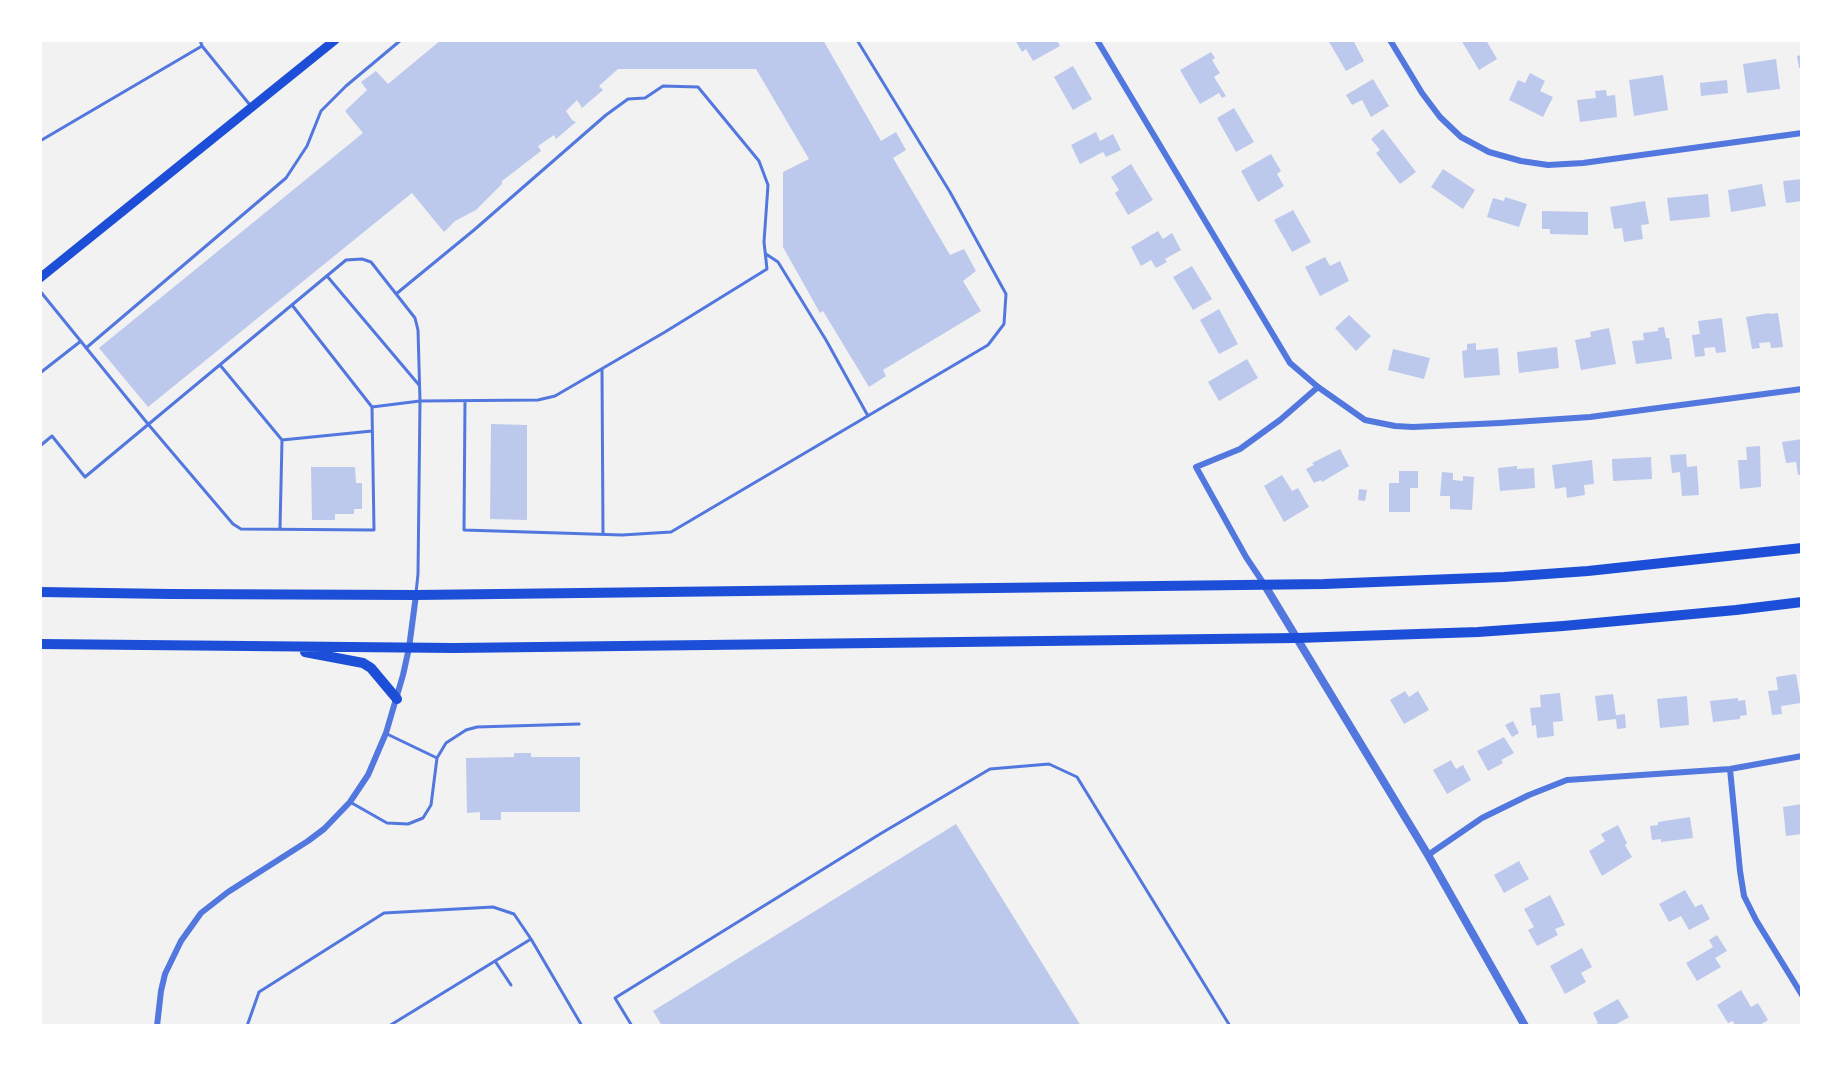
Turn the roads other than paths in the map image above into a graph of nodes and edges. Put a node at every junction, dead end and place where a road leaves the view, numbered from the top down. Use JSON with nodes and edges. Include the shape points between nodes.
{"nodes":[{"id":1,"x":200,"y":40,"type":"edge"},
{"id":2,"x":335,"y":40,"type":"edge"},
{"id":3,"x":401,"y":40,"type":"edge"},
{"id":4,"x":857,"y":40,"type":"edge"},
{"id":5,"x":1097,"y":40,"type":"edge"},
{"id":6,"x":1390,"y":40,"type":"edge"},
{"id":7,"x":202,"y":46,"type":"junction"},
{"id":8,"x":253,"y":107,"type":"junction"},
{"id":9,"x":1802,"y":133,"type":"edge"},
{"id":10,"x":40,"y":141,"type":"edge"},
{"id":11,"x":766,"y":254,"type":"junction"},
{"id":12,"x":327,"y":276,"type":"junction"},
{"id":13,"x":40,"y":278,"type":"edge"},
{"id":14,"x":40,"y":291,"type":"edge"},
{"id":15,"x":396,"y":294,"type":"junction"},
{"id":16,"x":292,"y":305,"type":"junction"},
{"id":17,"x":81,"y":341,"type":"junction"},
{"id":18,"x":86,"y":348,"type":"junction"},
{"id":19,"x":220,"y":365,"type":"junction"},
{"id":20,"x":602,"y":369,"type":"junction"},
{"id":21,"x":40,"y":373,"type":"edge"},
{"id":22,"x":420,"y":386,"type":"junction"},
{"id":23,"x":1318,"y":387,"type":"junction"},
{"id":24,"x":1802,"y":390,"type":"edge"},
{"id":25,"x":420,"y":401,"type":"junction"},
{"id":26,"x":465,"y":401,"type":"junction"},
{"id":27,"x":372,"y":406,"type":"junction"},
{"id":28,"x":868,"y":416,"type":"junction"},
{"id":29,"x":148,"y":424,"type":"junction"},
{"id":30,"x":372,"y":431,"type":"junction"},
{"id":31,"x":282,"y":440,"type":"junction"},
{"id":32,"x":40,"y":446,"type":"edge"},
{"id":33,"x":280,"y":529,"type":"junction"},
{"id":34,"x":603,"y":534,"type":"junction"},
{"id":35,"x":1802,"y":548,"type":"edge"},
{"id":36,"x":1264,"y":584,"type":"junction"},
{"id":37,"x":40,"y":592,"type":"edge"},
{"id":38,"x":416,"y":595,"type":"junction"},
{"id":39,"x":1802,"y":602,"type":"edge"},
{"id":40,"x":1297,"y":638,"type":"junction"},
{"id":41,"x":40,"y":644,"type":"edge"},
{"id":42,"x":269,"y":647,"type":"junction"},
{"id":43,"x":409,"y":648,"type":"junction"},
{"id":44,"x":397,"y":699,"type":"junction"},
{"id":45,"x":579,"y":724,"type":"dead end"},
{"id":46,"x":386,"y":733,"type":"junction"},
{"id":47,"x":1802,"y":756,"type":"edge"},
{"id":48,"x":437,"y":758,"type":"junction"},
{"id":49,"x":1730,"y":769,"type":"junction"},
{"id":50,"x":350,"y":802,"type":"junction"},
{"id":51,"x":1428,"y":855,"type":"junction"},
{"id":52,"x":531,"y":939,"type":"junction"},
{"id":53,"x":495,"y":961,"type":"junction"},
{"id":54,"x":511,"y":985,"type":"dead end"},
{"id":55,"x":1802,"y":995,"type":"edge"},
{"id":56,"x":157,"y":1026,"type":"edge"},
{"id":57,"x":248,"y":1026,"type":"edge"},
{"id":58,"x":389,"y":1026,"type":"edge"},
{"id":59,"x":582,"y":1026,"type":"edge"},
{"id":60,"x":632,"y":1026,"type":"edge"},
{"id":61,"x":1230,"y":1026,"type":"edge"},
{"id":62,"x":1525,"y":1026,"type":"edge"}],
"edges":[{"from":1,"to":7,"type":"lane"},
{"from":2,"to":8,"type":"main road"},
{"from":3,"to":18,"type":"lane","via":[[321,111],[307,146],[286,178]]},
{"from":4,"to":28,"type":"lane","via":[[950,192],[1006,294],[1004,324],[988,345]]},
{"from":5,"to":23,"type":"street","via":[[1290,363]]},
{"from":6,"to":9,"type":"street","via":[[1422,93],[1461,137],[1489,152],[1521,161],[1548,165],[1583,163]]},
{"from":7,"to":8,"type":"lane"},
{"from":7,"to":10,"type":"lane"},
{"from":8,"to":13,"type":"main road"},
{"from":11,"to":15,"type":"lane","via":[[768,185],[759,161],[698,87],[663,86],[645,98],[628,99],[606,115]]},
{"from":11,"to":20,"type":"lane","via":[[767,268]]},
{"from":11,"to":28,"type":"lane","via":[[778,262]]},
{"from":12,"to":15,"type":"lane","via":[[346,260],[362,258],[371,262]]},
{"from":12,"to":16,"type":"lane"},
{"from":12,"to":22,"type":"lane"},
{"from":14,"to":17,"type":"lane"},
{"from":15,"to":22,"type":"lane","via":[[415,318]]},
{"from":16,"to":19,"type":"lane"},
{"from":16,"to":27,"type":"lane"},
{"from":17,"to":18,"type":"lane"},
{"from":17,"to":21,"type":"lane"},
{"from":18,"to":29,"type":"lane"},
{"from":19,"to":29,"type":"lane"},
{"from":19,"to":31,"type":"lane"},
{"from":20,"to":26,"type":"lane","via":[[555,396],[538,400]]},
{"from":20,"to":34,"type":"lane"},
{"from":22,"to":25,"type":"lane"},
{"from":23,"to":24,"type":"street","via":[[1365,420],[1413,427],[1590,417]]},
{"from":23,"to":36,"type":"street","via":[[1240,449],[1196,467]]},
{"from":25,"to":26,"type":"lane"},
{"from":25,"to":27,"type":"lane"},
{"from":25,"to":38,"type":"lane"},
{"from":26,"to":34,"type":"lane","via":[[464,530]]},
{"from":27,"to":30,"type":"lane"},
{"from":28,"to":34,"type":"lane","via":[[671,532]]},
{"from":29,"to":32,"type":"lane","via":[[86,477],[52,436]]},
{"from":29,"to":33,"type":"lane","via":[[233,524],[241,529]]},
{"from":30,"to":31,"type":"lane"},
{"from":30,"to":33,"type":"lane","via":[[374,530]]},
{"from":31,"to":33,"type":"lane"},
{"from":35,"to":36,"type":"main road","via":[[1504,577]]},
{"from":36,"to":38,"type":"main road"},
{"from":36,"to":40,"type":"street"},
{"from":37,"to":38,"type":"main road"},
{"from":38,"to":43,"type":"street"},
{"from":39,"to":40,"type":"main road","via":[[1478,632]]},
{"from":40,"to":43,"type":"main road"},
{"from":40,"to":51,"type":"street"},
{"from":41,"to":42,"type":"main road"},
{"from":42,"to":43,"type":"main road"},
{"from":42,"to":44,"type":"main road","via":[[363,663]]},
{"from":43,"to":44,"type":"street"},
{"from":44,"to":46,"type":"street"},
{"from":45,"to":48,"type":"lane","via":[[466,730],[446,743]]},
{"from":46,"to":48,"type":"lane"},
{"from":46,"to":50,"type":"street","via":[[368,775]]},
{"from":47,"to":49,"type":"street"},
{"from":48,"to":50,"type":"lane","via":[[431,806],[423,818],[408,824],[387,823]]},
{"from":49,"to":51,"type":"street","via":[[1568,780],[1482,818]]},
{"from":49,"to":55,"type":"street","via":[[1744,896]]},
{"from":50,"to":56,"type":"street","via":[[308,841],[201,913],[180,941],[165,974]]},
{"from":51,"to":62,"type":"street"},
{"from":52,"to":53,"type":"lane"},
{"from":52,"to":57,"type":"lane","via":[[514,914],[494,907],[384,913],[259,992]]},
{"from":52,"to":59,"type":"lane"},
{"from":53,"to":54,"type":"lane"},
{"from":53,"to":58,"type":"lane"},
{"from":60,"to":61,"type":"lane","via":[[615,998],[990,769],[1049,764],[1077,777]]}]}
